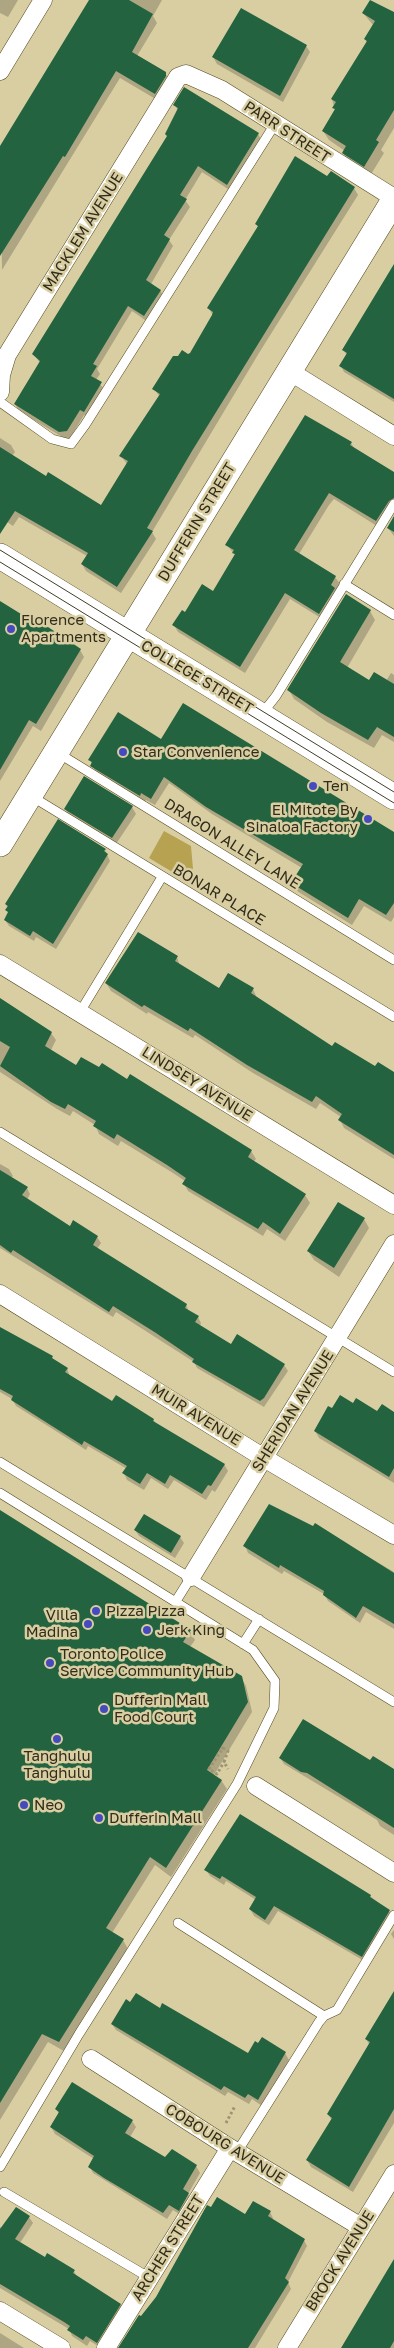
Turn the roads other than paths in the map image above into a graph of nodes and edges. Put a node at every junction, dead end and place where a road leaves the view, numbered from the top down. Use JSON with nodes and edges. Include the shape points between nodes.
{"nodes":[{"id":1,"x":44,"y":0,"type":"edge"},
{"id":2,"x":0,"y":71,"type":"edge"},
{"id":3,"x":178,"y":77,"type":"joint"},
{"id":4,"x":275,"y":124,"type":"junction"},
{"id":5,"x":394,"y":199,"type":"edge"},
{"id":6,"x":289,"y":372,"type":"junction"},
{"id":7,"x":0,"y":392,"type":"edge"},
{"id":8,"x":0,"y":402,"type":"edge"},
{"id":9,"x":394,"y":436,"type":"edge"},
{"id":10,"x":394,"y":504,"type":"edge"},
{"id":11,"x":0,"y":556,"type":"edge"},
{"id":12,"x":344,"y":584,"type":"junction"},
{"id":13,"x":394,"y":615,"type":"edge"},
{"id":14,"x":128,"y":635,"type":"junction"},
{"id":15,"x":261,"y":716,"type":"junction"},
{"id":16,"x":56,"y":752,"type":"junction"},
{"id":17,"x":30,"y":795,"type":"junction"},
{"id":18,"x":394,"y":797,"type":"edge"},
{"id":19,"x":0,"y":844,"type":"edge"},
{"id":20,"x":162,"y":877,"type":"junction"},
{"id":21,"x":394,"y":960,"type":"edge"},
{"id":22,"x":0,"y":964,"type":"edge"},
{"id":23,"x":80,"y":1012,"type":"junction"},
{"id":24,"x":394,"y":1017,"type":"edge"},
{"id":25,"x":0,"y":1132,"type":"edge"},
{"id":26,"x":394,"y":1204,"type":"edge"},
{"id":27,"x":394,"y":1244,"type":"edge"},
{"id":28,"x":0,"y":1294,"type":"edge"},
{"id":29,"x":337,"y":1338,"type":"junction"},
{"id":30,"x":394,"y":1372,"type":"edge"},
{"id":31,"x":264,"y":1458,"type":"junction"},
{"id":32,"x":0,"y":1462,"type":"edge"},
{"id":33,"x":0,"y":1493,"type":"edge"},
{"id":34,"x":394,"y":1536,"type":"edge"},
{"id":35,"x":191,"y":1576,"type":"junction"},
{"id":36,"x":176,"y":1601,"type":"junction"},
{"id":37,"x":259,"y":1618,"type":"junction"},
{"id":38,"x":243,"y":1644,"type":"junction"},
{"id":39,"x":394,"y":1702,"type":"edge"},
{"id":40,"x":256,"y":1786,"type":"dead end"},
{"id":41,"x":394,"y":1873,"type":"edge"},
{"id":42,"x":394,"y":1915,"type":"edge"},
{"id":43,"x":178,"y":1923,"type":"dead end"},
{"id":44,"x":324,"y":2016,"type":"junction"},
{"id":45,"x":91,"y":2059,"type":"dead end"},
{"id":46,"x":234,"y":2150,"type":"junction"},
{"id":47,"x":0,"y":2167,"type":"edge"},
{"id":48,"x":394,"y":2174,"type":"edge"},
{"id":49,"x":4,"y":2192,"type":"dead end"},
{"id":50,"x":361,"y":2227,"type":"junction"},
{"id":51,"x":150,"y":2278,"type":"junction"},
{"id":52,"x":0,"y":2311,"type":"edge"},
{"id":53,"x":61,"y":2348,"type":"edge"},
{"id":54,"x":106,"y":2348,"type":"edge"},
{"id":55,"x":287,"y":2348,"type":"edge"}],
"edges":[{"from":1,"to":2,"type":"street"},
{"from":3,"to":4,"type":"street","name":"PARR STREET","via":[[186,74],[222,90]]},
{"from":3,"to":7,"type":"street","name":"MACKLEM AVENUE","via":[[7,355]]},
{"from":4,"to":5,"type":"street","name":"PARR STREET"},
{"from":4,"to":8,"type":"lane","via":[[71,444],[52,438]]},
{"from":5,"to":6,"type":"main road","name":"DUFFERIN STREET"},
{"from":6,"to":9,"type":"street"},
{"from":6,"to":14,"type":"main road","name":"DUFFERIN STREET"},
{"from":10,"to":12,"type":"lane"},
{"from":11,"to":14,"type":"main road","name":"COLLEGE STREET"},
{"from":12,"to":13,"type":"lane"},
{"from":12,"to":15,"type":"lane"},
{"from":14,"to":15,"type":"main road","name":"COLLEGE STREET"},
{"from":14,"to":16,"type":"main road","name":"DUFFERIN STREET"},
{"from":15,"to":18,"type":"main road","name":"COLLEGE STREET"},
{"from":16,"to":17,"type":"main road","name":"DUFFERIN STREET"},
{"from":16,"to":21,"type":"lane","name":"DRAGON ALLEY LANE"},
{"from":17,"to":19,"type":"main road","name":"DUFFERIN STREET"},
{"from":17,"to":20,"type":"lane","name":"BONAR PLACE"},
{"from":20,"to":23,"type":"lane"},
{"from":20,"to":24,"type":"lane","name":"BONAR PLACE"},
{"from":22,"to":23,"type":"street","name":"LINDSEY AVENUE"},
{"from":23,"to":26,"type":"street","name":"LINDSEY AVENUE"},
{"from":25,"to":29,"type":"lane"},
{"from":27,"to":29,"type":"street","name":"SHERIDAN AVENUE"},
{"from":28,"to":31,"type":"street","name":"MUIR AVENUE"},
{"from":29,"to":30,"type":"lane"},
{"from":29,"to":31,"type":"street","name":"SHERIDAN AVENUE"},
{"from":31,"to":34,"type":"street","name":"MUIR AVENUE"},
{"from":31,"to":35,"type":"street","name":"SHERIDAN AVENUE"},
{"from":32,"to":35,"type":"lane"},
{"from":33,"to":36,"type":"lane"},
{"from":35,"to":36,"type":"lane"},
{"from":35,"to":37,"type":"lane"},
{"from":36,"to":38,"type":"lane"},
{"from":37,"to":38,"type":"lane"},
{"from":37,"to":39,"type":"lane"},
{"from":38,"to":47,"type":"lane","via":[[253,1650],[275,1681],[274,1708],[238,1784],[79,2034]]},
{"from":40,"to":41,"type":"street"},
{"from":42,"to":44,"type":"lane","via":[[337,2010]]},
{"from":43,"to":44,"type":"lane"},
{"from":44,"to":46,"type":"lane"},
{"from":45,"to":46,"type":"street","name":"COBOURG AVENUE"},
{"from":46,"to":50,"type":"street","name":"COBOURG AVENUE"},
{"from":46,"to":51,"type":"street","name":"ARCHER STREET"},
{"from":48,"to":50,"type":"street","name":"BROCK AVENUE"},
{"from":49,"to":51,"type":"lane"},
{"from":50,"to":55,"type":"street","name":"BROCK AVENUE"},
{"from":51,"to":54,"type":"street","name":"ARCHER STREET"},
{"from":52,"to":53,"type":"street"}]}
